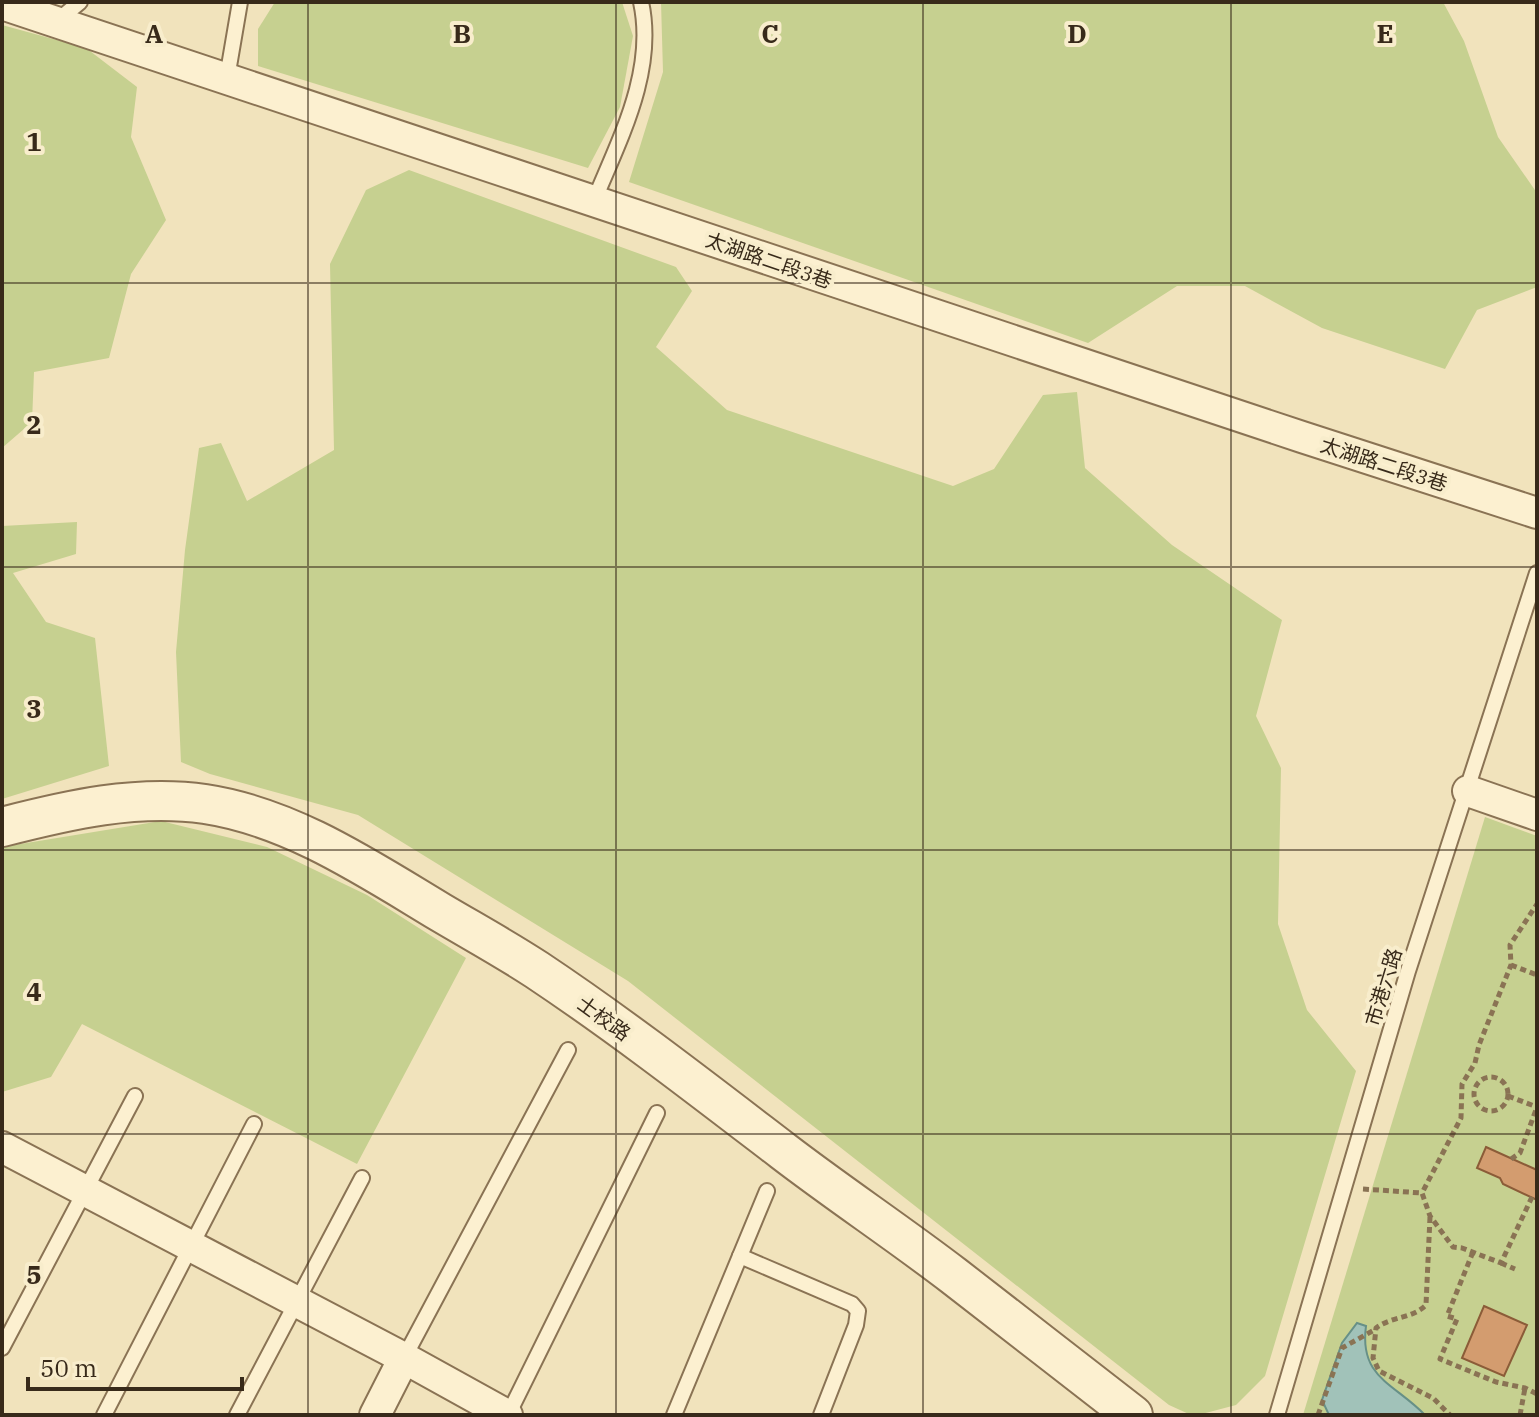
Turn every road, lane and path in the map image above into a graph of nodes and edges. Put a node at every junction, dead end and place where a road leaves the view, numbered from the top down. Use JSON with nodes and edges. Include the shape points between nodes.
{"nodes":[{"id":1,"x":80,"y":2,"type":"edge"},
{"id":2,"x":240,"y":2,"type":"edge"},
{"id":3,"x":641,"y":2,"type":"edge"},
{"id":4,"x":2,"y":4,"type":"edge"},
{"id":5,"x":57,"y":21,"type":"junction"},
{"id":6,"x":227,"y":78,"type":"junction"},
{"id":7,"x":594,"y":201,"type":"junction"},
{"id":8,"x":1537,"y":513,"type":"edge"},
{"id":9,"x":1537,"y":573,"type":"edge"},
{"id":10,"x":1468,"y":791,"type":"junction"},
{"id":11,"x":1537,"y":815,"type":"edge"},
{"id":12,"x":2,"y":827,"type":"edge"},
{"id":13,"x":1537,"y":904,"type":"edge"},
{"id":14,"x":1511,"y":965,"type":"junction"},
{"id":15,"x":1537,"y":975,"type":"edge"},
{"id":16,"x":568,"y":1050,"type":"dead end"},
{"id":17,"x":135,"y":1096,"type":"dead end"},
{"id":18,"x":1508,"y":1096,"type":"junction"},
{"id":19,"x":1537,"y":1107,"type":"edge"},
{"id":20,"x":657,"y":1113,"type":"dead end"},
{"id":21,"x":254,"y":1124,"type":"dead end"},
{"id":22,"x":2,"y":1147,"type":"edge"},
{"id":23,"x":1511,"y":1159,"type":"dead end"},
{"id":24,"x":362,"y":1178,"type":"dead end"},
{"id":25,"x":85,"y":1189,"type":"junction"},
{"id":26,"x":1362,"y":1189,"type":"dead end"},
{"id":27,"x":767,"y":1191,"type":"dead end"},
{"id":28,"x":1422,"y":1193,"type":"junction"},
{"id":29,"x":1532,"y":1197,"type":"dead end"},
{"id":30,"x":1430,"y":1216,"type":"junction"},
{"id":31,"x":192,"y":1247,"type":"junction"},
{"id":32,"x":1473,"y":1252,"type":"junction"},
{"id":33,"x":740,"y":1256,"type":"junction"},
{"id":34,"x":1501,"y":1263,"type":"junction"},
{"id":35,"x":1515,"y":1269,"type":"dead end"},
{"id":36,"x":296,"y":1303,"type":"junction"},
{"id":37,"x":1376,"y":1328,"type":"junction"},
{"id":38,"x":2,"y":1348,"type":"edge"},
{"id":39,"x":404,"y":1358,"type":"junction"},
{"id":40,"x":1525,"y":1388,"type":"junction"},
{"id":41,"x":1537,"y":1394,"type":"edge"},
{"id":42,"x":1318,"y":1414,"type":"edge"},
{"id":43,"x":104,"y":1415,"type":"edge"},
{"id":44,"x":237,"y":1415,"type":"edge"},
{"id":45,"x":375,"y":1415,"type":"edge"},
{"id":46,"x":508,"y":1415,"type":"edge"},
{"id":47,"x":674,"y":1415,"type":"edge"},
{"id":48,"x":821,"y":1415,"type":"edge"},
{"id":49,"x":1133,"y":1415,"type":"edge"},
{"id":50,"x":1277,"y":1415,"type":"edge"},
{"id":51,"x":1450,"y":1415,"type":"edge"},
{"id":52,"x":1520,"y":1415,"type":"edge"}],
"edges":[{"from":1,"to":5,"type":"lane"},
{"from":2,"to":6,"type":"lane"},
{"from":3,"to":7,"type":"lane","via":[[646,25],[643,70]]},
{"from":4,"to":5,"type":"street","name":"太湖路二段3巷"},
{"from":5,"to":6,"type":"street","name":"太湖路二段3巷"},
{"from":6,"to":7,"type":"street","name":"太湖路二段3巷"},
{"from":7,"to":8,"type":"street","name":"太湖路二段3巷"},
{"from":9,"to":10,"type":"lane","name":"市港六路"},
{"from":10,"to":11,"type":"street"},
{"from":10,"to":50,"type":"lane","name":"市港六路","via":[[1408,971]]},
{"from":12,"to":49,"type":"street","name":"士校路","via":[[117,804],[205,804],[295,831],[351,859],[549,978],[952,1274]]},
{"from":13,"to":14,"type":"path","via":[[1510,945]]},
{"from":14,"to":15,"type":"path"},
{"from":14,"to":28,"type":"path","via":[[1475,1063],[1462,1084],[1461,1118]]},
{"from":16,"to":39,"type":"lane"},
{"from":17,"to":25,"type":"lane"},
{"from":18,"to":18,"type":"path","via":[[1506,1085],[1497,1078],[1480,1081],[1475,1090],[1479,1106],[1489,1110],[1504,1106]]},
{"from":18,"to":19,"type":"path"},
{"from":19,"to":23,"type":"path","via":[[1520,1153]]},
{"from":20,"to":46,"type":"lane"},
{"from":21,"to":31,"type":"lane"},
{"from":22,"to":25,"type":"street"},
{"from":24,"to":36,"type":"lane"},
{"from":25,"to":31,"type":"street"},
{"from":25,"to":38,"type":"lane"},
{"from":26,"to":28,"type":"path"},
{"from":27,"to":33,"type":"lane"},
{"from":28,"to":30,"type":"path"},
{"from":29,"to":34,"type":"path"},
{"from":30,"to":32,"type":"path","via":[[1453,1247]]},
{"from":30,"to":37,"type":"path","via":[[1426,1305]]},
{"from":31,"to":36,"type":"street"},
{"from":31,"to":43,"type":"lane"},
{"from":32,"to":34,"type":"path"},
{"from":32,"to":40,"type":"path","via":[[1447,1316],[1457,1319],[1440,1359]]},
{"from":33,"to":47,"type":"lane"},
{"from":33,"to":48,"type":"lane","via":[[858,1311]]},
{"from":34,"to":35,"type":"path"},
{"from":36,"to":39,"type":"street"},
{"from":36,"to":44,"type":"lane"},
{"from":37,"to":42,"type":"path","via":[[1342,1348]]},
{"from":37,"to":51,"type":"path","via":[[1373,1358],[1379,1371],[1433,1398]]},
{"from":39,"to":45,"type":"street"},
{"from":39,"to":46,"type":"street"},
{"from":40,"to":41,"type":"path"},
{"from":40,"to":52,"type":"path"}]}
